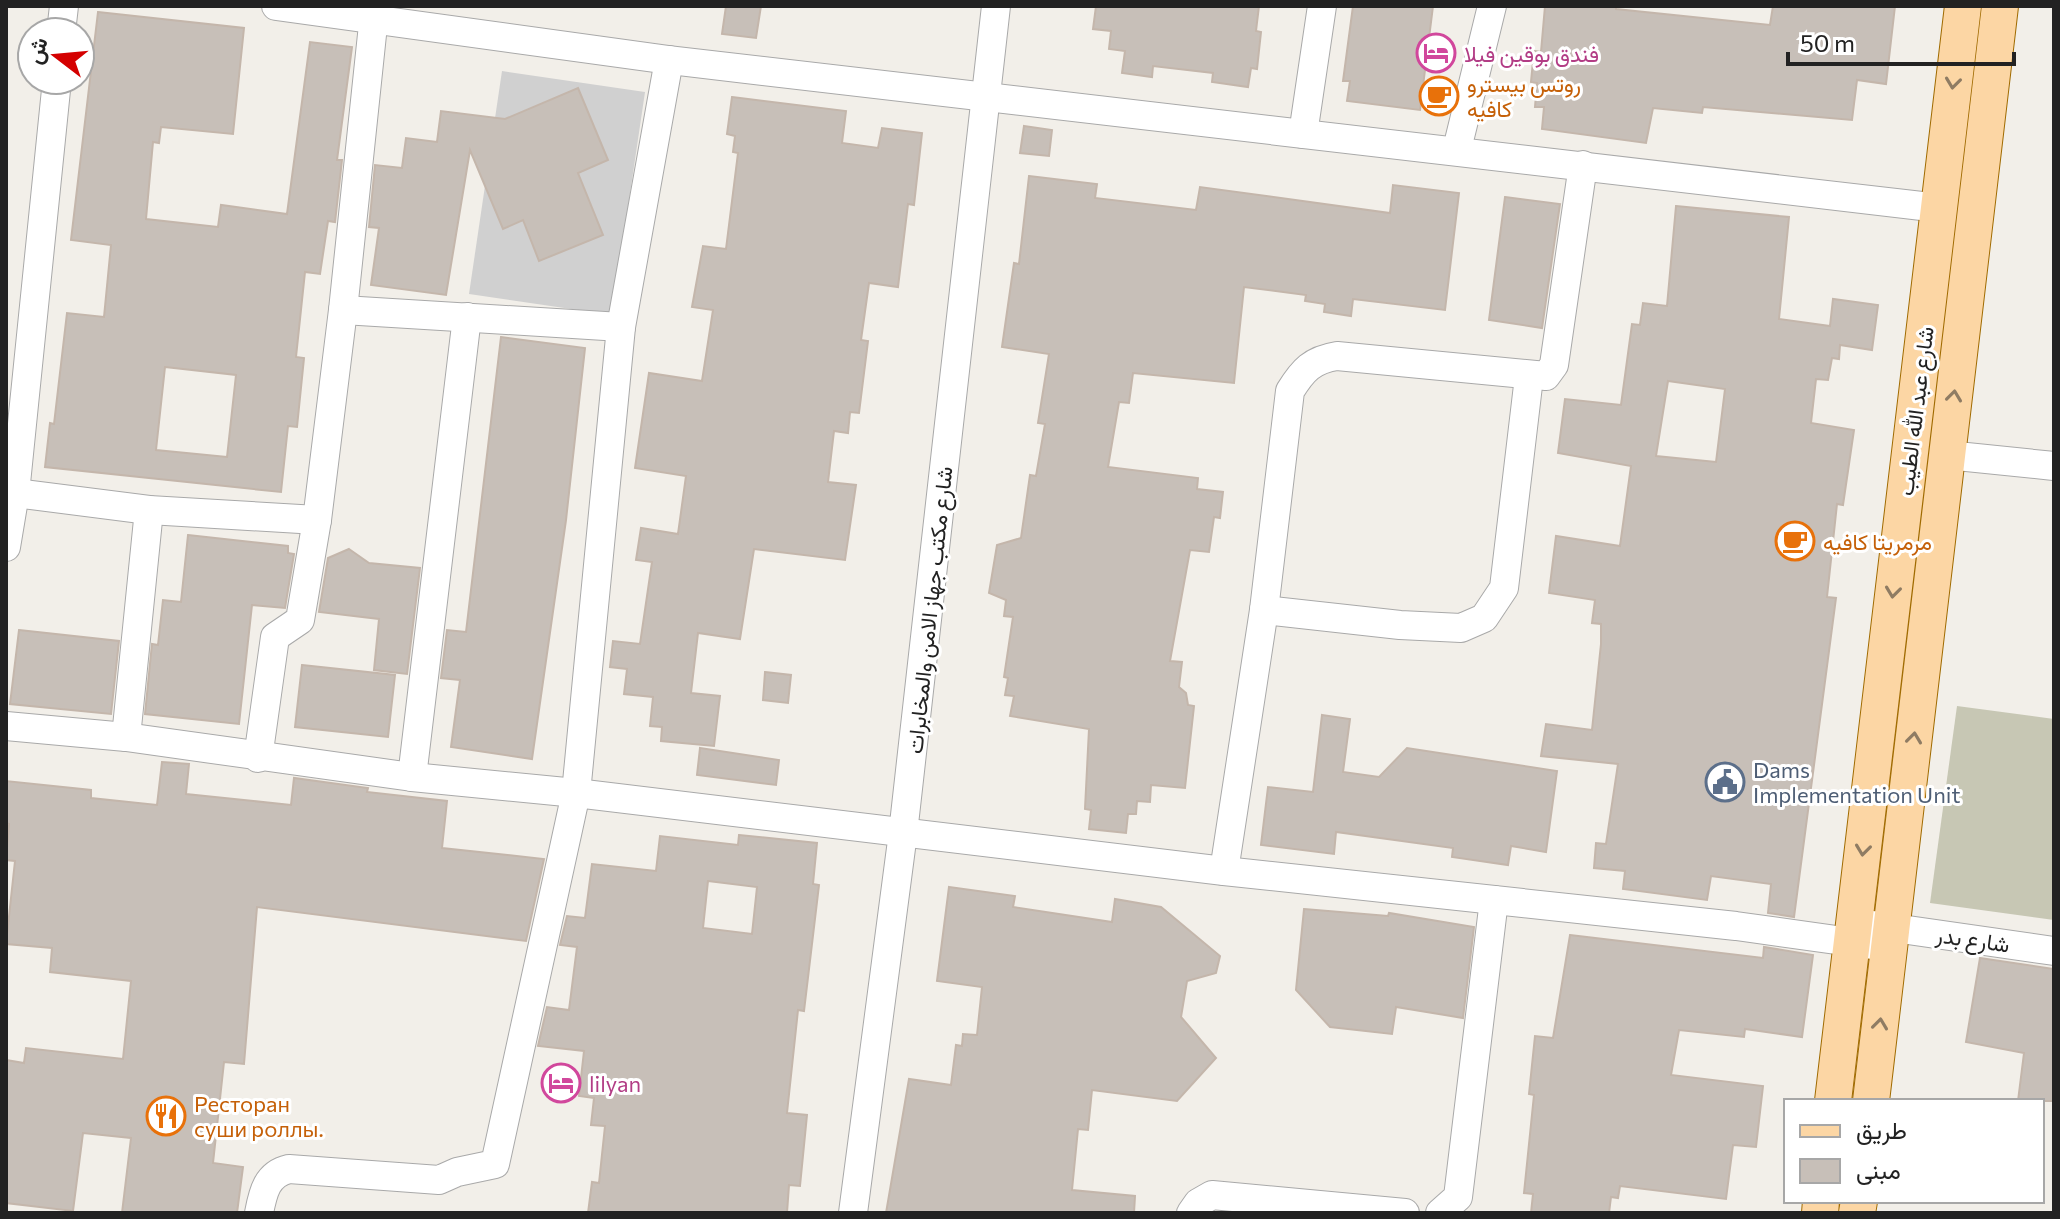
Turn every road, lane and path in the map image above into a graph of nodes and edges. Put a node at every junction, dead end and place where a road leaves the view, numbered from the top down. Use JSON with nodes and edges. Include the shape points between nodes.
{"nodes":[{"id":1,"x":276,"y":6,"type":"edge"},
{"id":2,"x":996,"y":6,"type":"edge"},
{"id":3,"x":1322,"y":6,"type":"edge"},
{"id":4,"x":1492,"y":6,"type":"edge"},
{"id":5,"x":1963,"y":6,"type":"edge"},
{"id":6,"x":2000,"y":6,"type":"edge"},
{"id":7,"x":374,"y":13,"type":"edge"},
{"id":8,"x":669,"y":60,"type":"junction"},
{"id":9,"x":987,"y":95,"type":"junction"},
{"id":10,"x":55,"y":96,"type":"edge"},
{"id":11,"x":1303,"y":134,"type":"junction"},
{"id":12,"x":1457,"y":149,"type":"junction"},
{"id":13,"x":1583,"y":165,"type":"junction"},
{"id":14,"x":1939,"y":208,"type":"junction"},
{"id":15,"x":343,"y":310,"type":"junction"},
{"id":16,"x":467,"y":317,"type":"junction"},
{"id":17,"x":621,"y":327,"type":"junction"},
{"id":18,"x":1529,"y":377,"type":"junction"},
{"id":19,"x":1947,"y":455,"type":"junction"},
{"id":20,"x":2054,"y":466,"type":"edge"},
{"id":21,"x":15,"y":493,"type":"junction"},
{"id":22,"x":149,"y":510,"type":"junction"},
{"id":23,"x":317,"y":520,"type":"junction"},
{"id":24,"x":6,"y":547,"type":"edge"},
{"id":25,"x":1264,"y":610,"type":"junction"},
{"id":26,"x":6,"y":726,"type":"edge"},
{"id":27,"x":126,"y":737,"type":"junction"},
{"id":28,"x":258,"y":758,"type":"junction"},
{"id":29,"x":412,"y":777,"type":"junction"},
{"id":30,"x":576,"y":793,"type":"junction"},
{"id":31,"x":903,"y":833,"type":"junction"},
{"id":32,"x":1224,"y":871,"type":"junction"},
{"id":33,"x":1494,"y":900,"type":"junction"},
{"id":34,"x":1853,"y":932,"type":"junction"},
{"id":35,"x":1890,"y":938,"type":"junction"},
{"id":36,"x":2054,"y":951,"type":"edge"},
{"id":37,"x":1833,"y":1099,"type":"edge"},
{"id":38,"x":1871,"y":1099,"type":"edge"},
{"id":39,"x":259,"y":1213,"type":"edge"},
{"id":40,"x":853,"y":1213,"type":"edge"},
{"id":41,"x":1191,"y":1213,"type":"edge"},
{"id":42,"x":1405,"y":1213,"type":"edge"},
{"id":43,"x":1440,"y":1213,"type":"edge"}],
"edges":[{"from":1,"to":7,"type":"street"},
{"from":2,"to":9,"type":"street","name":"شارع مكتب جهاز الامن والمخابرات"},
{"from":3,"to":11,"type":"street"},
{"from":4,"to":12,"type":"street"},
{"from":5,"to":14,"type":"main road","name":"شارع عبد الله الطيب","one_way":true},
{"from":19,"to":6,"type":"main road","name":"شارع عبد الله الطيب","one_way":true},
{"from":7,"to":8,"type":"street"},
{"from":7,"to":15,"type":"street"},
{"from":8,"to":9,"type":"street"},
{"from":8,"to":17,"type":"street"},
{"from":9,"to":11,"type":"street"},
{"from":9,"to":31,"type":"street","name":"شارع مكتب جهاز الامن والمخابرات"},
{"from":10,"to":21,"type":"street"},
{"from":11,"to":12,"type":"street"},
{"from":12,"to":13,"type":"street"},
{"from":13,"to":14,"type":"street"},
{"from":13,"to":18,"type":"street","via":[[1554,365],[1546,376]]},
{"from":14,"to":34,"type":"main road","name":"شارع عبد الله الطيب","one_way":true},
{"from":15,"to":16,"type":"street"},
{"from":15,"to":23,"type":"street"},
{"from":16,"to":17,"type":"street"},
{"from":16,"to":29,"type":"street"},
{"from":17,"to":30,"type":"street"},
{"from":18,"to":25,"type":"street","via":[[1504,588],[1484,618],[1461,628]]},
{"from":18,"to":25,"type":"street","via":[[1337,356],[1303,369],[1290,391]]},
{"from":19,"to":20,"type":"street"},
{"from":35,"to":19,"type":"main road","name":"شارع عبد الله الطيب","one_way":true},
{"from":21,"to":22,"type":"street"},
{"from":21,"to":24,"type":"street"},
{"from":22,"to":23,"type":"street"},
{"from":22,"to":27,"type":"street"},
{"from":23,"to":28,"type":"street","via":[[300,620],[275,637]]},
{"from":25,"to":32,"type":"street"},
{"from":26,"to":27,"type":"street","name":"شارع بدر"},
{"from":27,"to":28,"type":"street","name":"شارع بدر"},
{"from":28,"to":29,"type":"street","name":"شارع بدر"},
{"from":29,"to":30,"type":"street","name":"شارع بدر"},
{"from":30,"to":31,"type":"street","name":"شارع بدر"},
{"from":30,"to":39,"type":"street","via":[[495,1164],[439,1180],[277,1171]]},
{"from":31,"to":32,"type":"street","name":"شارع بدر"},
{"from":31,"to":40,"type":"street","name":"شارع مكتب جهاز الامن والمخابرات"},
{"from":32,"to":33,"type":"street","name":"شارع بدر"},
{"from":33,"to":34,"type":"street","name":"شارع بدر"},
{"from":33,"to":43,"type":"street","via":[[1458,1197]]},
{"from":34,"to":35,"type":"street","name":"شارع بدر"},
{"from":34,"to":37,"type":"main road","name":"شارع عبد الله الطيب"},
{"from":35,"to":36,"type":"street","name":"شارع بدر"},
{"from":38,"to":35,"type":"main road","name":"شارع عبد الله الطيب","one_way":true},
{"from":41,"to":42,"type":"street","via":[[1212,1195]]}]}
